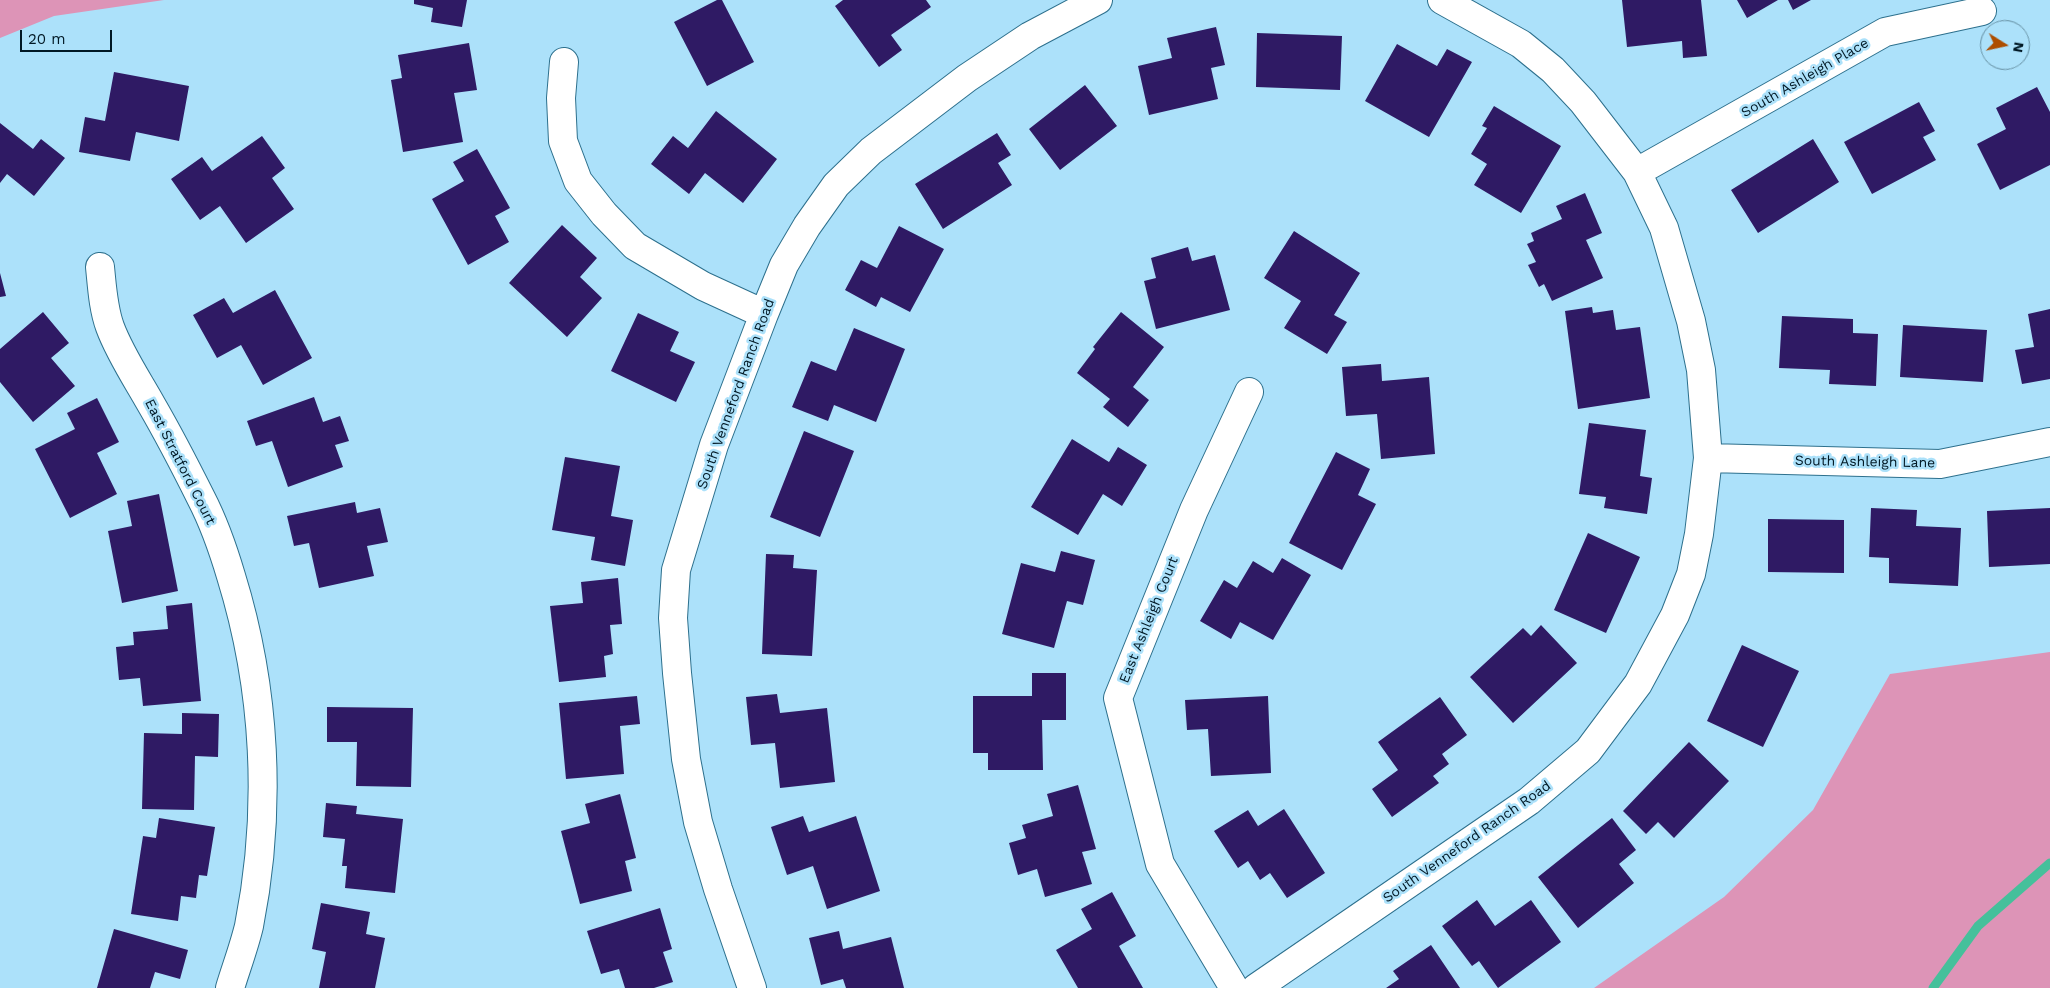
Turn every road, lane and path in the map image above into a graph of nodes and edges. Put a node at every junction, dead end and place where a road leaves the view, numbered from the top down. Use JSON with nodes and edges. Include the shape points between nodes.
{"nodes":[{"id":1,"x":1098,"y":0,"type":"edge"},
{"id":2,"x":1442,"y":0,"type":"edge"},
{"id":3,"x":1982,"y":11,"type":"dead end"},
{"id":4,"x":564,"y":62,"type":"dead end"},
{"id":5,"x":1638,"y":172,"type":"junction"},
{"id":6,"x":100,"y":266,"type":"dead end"},
{"id":7,"x":764,"y":314,"type":"junction"},
{"id":8,"x":1248,"y":392,"type":"dead end"},
{"id":9,"x":2050,"y":442,"type":"edge"},
{"id":10,"x":1708,"y":458,"type":"junction"},
{"id":11,"x":230,"y":988,"type":"edge"},
{"id":12,"x":752,"y":988,"type":"edge"},
{"id":13,"x":1234,"y":988,"type":"edge"},
{"id":14,"x":1256,"y":988,"type":"edge"}],
"edges":[{"from":1,"to":7,"type":"street","name":"South Venneford Ranch Road","via":[[1030,36],[967,78],[870,151],[836,185],[807,226],[784,266]]},
{"from":2,"to":5,"type":"street","name":"South Venneford Ranch Road","via":[[1521,44],[1553,70],[1583,102]]},
{"from":3,"to":5,"type":"street","name":"South Ashleigh Place","via":[[1885,32]]},
{"from":4,"to":7,"type":"street","via":[[560,98],[563,141],[578,181],[604,214],[635,246],[703,286]]},
{"from":5,"to":10,"type":"street","name":"South Venneford Ranch Road","via":[[1664,228],[1691,321],[1702,370]]},
{"from":6,"to":11,"type":"street","name":"East Stratford Court","via":[[109,326],[182,460],[223,550],[254,668],[261,720],[263,779],[256,883],[248,928]]},
{"from":7,"to":12,"type":"street","name":"South Venneford Ranch Road","via":[[714,445],[676,570],[674,618],[686,759],[698,822]]},
{"from":8,"to":13,"type":"street","name":"East Ashleigh Court","via":[[1194,510],[1118,698],[1160,864]]},
{"from":9,"to":10,"type":"street","name":"South Ashleigh Lane","via":[[1940,464]]},
{"from":10,"to":14,"type":"street","name":"South Venneford Ranch Road","via":[[1691,574],[1675,615],[1638,684],[1588,750],[1529,801]]}]}
